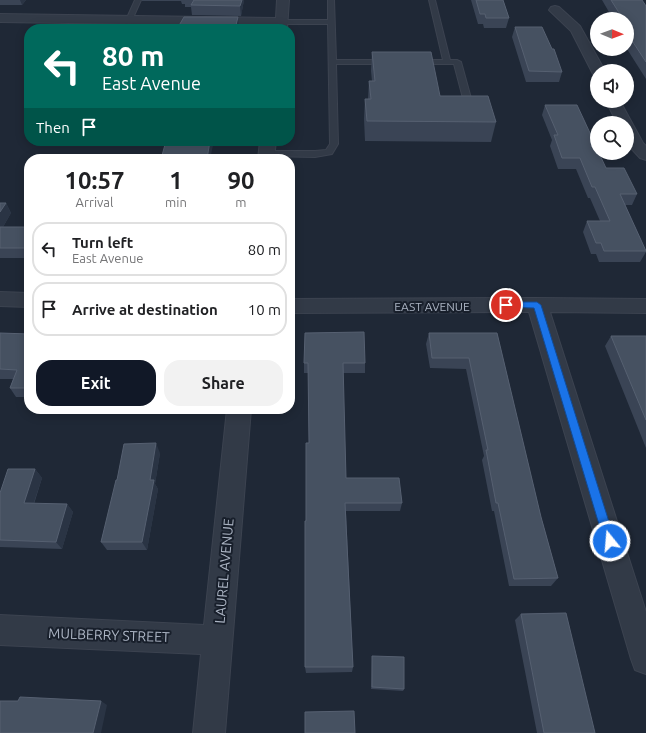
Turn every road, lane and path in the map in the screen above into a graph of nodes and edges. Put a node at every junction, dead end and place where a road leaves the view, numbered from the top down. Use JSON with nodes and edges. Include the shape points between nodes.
{"nodes":[{"id":1,"x":138,"y":0,"type":"edge"},
{"id":2,"x":283,"y":0,"type":"edge"},
{"id":3,"x":331,"y":0,"type":"edge"},
{"id":4,"x":432,"y":0,"type":"edge"},
{"id":5,"x":555,"y":10,"type":"dead end"},
{"id":6,"x":0,"y":18,"type":"edge"},
{"id":7,"x":129,"y":20,"type":"junction"},
{"id":8,"x":331,"y":22,"type":"junction"},
{"id":9,"x":251,"y":24,"type":"edge"},
{"id":10,"x":281,"y":24,"type":"edge"},
{"id":11,"x":295,"y":24,"type":"edge"},
{"id":12,"x":332,"y":62,"type":"junction"},
{"id":13,"x":397,"y":62,"type":"edge"},
{"id":14,"x":413,"y":62,"type":"edge"},
{"id":15,"x":447,"y":62,"type":"junction"},
{"id":16,"x":594,"y":64,"type":"edge"},
{"id":17,"x":468,"y":102,"type":"edge"},
{"id":18,"x":634,"y":141,"type":"edge"},
{"id":19,"x":267,"y":151,"type":"edge"},
{"id":20,"x":646,"y":155,"type":"edge"},
{"id":21,"x":0,"y":299,"type":"edge"},
{"id":22,"x":24,"y":300,"type":"edge"},
{"id":23,"x":537,"y":305,"type":"junction"},
{"id":24,"x":295,"y":306,"type":"edge"},
{"id":25,"x":646,"y":306,"type":"edge"},
{"id":26,"x":239,"y":414,"type":"edge"},
{"id":27,"x":0,"y":630,"type":"edge"},
{"id":28,"x":217,"y":640,"type":"junction"},
{"id":29,"x":646,"y":659,"type":"edge"},
{"id":30,"x":209,"y":733,"type":"edge"}],
"edges":[{"from":1,"to":7,"type":"lane"},
{"from":2,"to":10,"type":"street"},
{"from":3,"to":8,"type":"lane"},
{"from":4,"to":15,"type":"lane"},
{"from":5,"to":16,"type":"street","via":[[576,29]]},
{"from":6,"to":7,"type":"street"},
{"from":7,"to":9,"type":"street"},
{"from":8,"to":11,"type":"lane"},
{"from":8,"to":12,"type":"lane"},
{"from":12,"to":13,"type":"lane"},
{"from":12,"to":19,"type":"lane","via":[[334,144],[329,152],[315,154]]},
{"from":14,"to":15,"type":"lane"},
{"from":15,"to":17,"type":"lane","via":[[457,62]]},
{"from":18,"to":20,"type":"street"},
{"from":21,"to":22,"type":"street"},
{"from":23,"to":24,"type":"street","name":"EAST AVENUE"},
{"from":23,"to":25,"type":"street","name":"EAST AVENUE"},
{"from":23,"to":29,"type":"street"},
{"from":26,"to":28,"type":"street","name":"LAUREL AVENUE"},
{"from":27,"to":28,"type":"street","name":"MULBERRY STREET"},
{"from":28,"to":30,"type":"street","name":"LAUREL AVENUE"}]}
